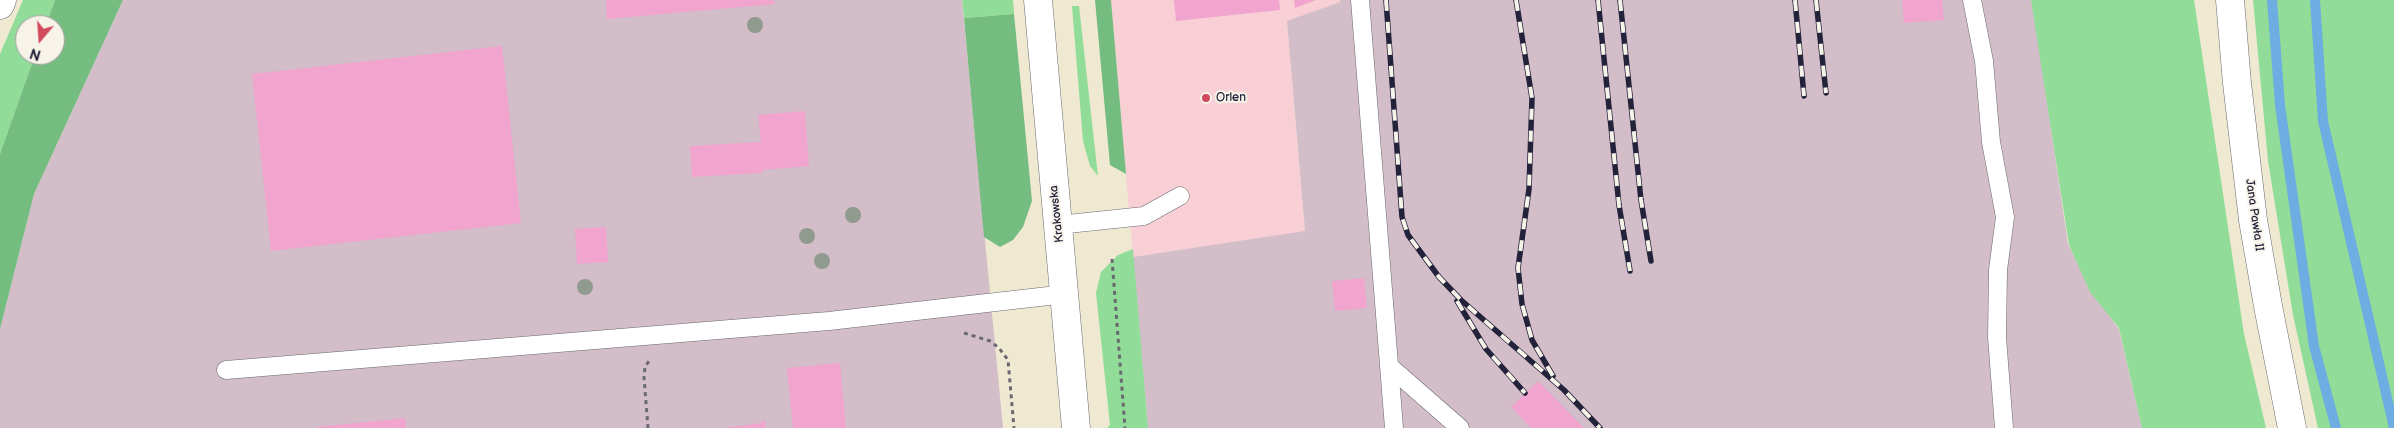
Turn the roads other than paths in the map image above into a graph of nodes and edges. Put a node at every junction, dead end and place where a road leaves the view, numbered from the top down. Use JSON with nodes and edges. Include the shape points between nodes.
{"nodes":[{"id":1,"x":2,"y":0,"type":"edge"},
{"id":2,"x":1038,"y":0,"type":"edge"},
{"id":3,"x":1360,"y":0,"type":"edge"},
{"id":4,"x":1972,"y":0,"type":"edge"},
{"id":5,"x":2230,"y":0,"type":"edge"},
{"id":6,"x":0,"y":5,"type":"edge"},
{"id":7,"x":1180,"y":196,"type":"dead end"},
{"id":8,"x":1058,"y":225,"type":"junction"},
{"id":9,"x":1066,"y":294,"type":"junction"},
{"id":10,"x":1389,"y":366,"type":"junction"},
{"id":11,"x":226,"y":370,"type":"dead end"},
{"id":12,"x":1076,"y":428,"type":"edge"},
{"id":13,"x":1394,"y":428,"type":"edge"},
{"id":14,"x":1460,"y":428,"type":"edge"},
{"id":15,"x":2004,"y":428,"type":"edge"},
{"id":16,"x":2292,"y":428,"type":"edge"}],
"edges":[{"from":1,"to":6,"type":"street"},
{"from":2,"to":8,"type":"street","name":"Krakowska"},
{"from":3,"to":10,"type":"lane"},
{"from":4,"to":15,"type":"lane","via":[[1984,61],[1991,142],[2005,217],[1998,270],[1996,337]]},
{"from":5,"to":16,"type":"street","name":"Jana Pawła II","via":[[2253,220]]},
{"from":7,"to":8,"type":"lane","via":[[1144,216]]},
{"from":8,"to":9,"type":"street","name":"Krakowska"},
{"from":9,"to":11,"type":"lane","via":[[829,321]]},
{"from":9,"to":12,"type":"street","name":"Krakowska"},
{"from":10,"to":13,"type":"lane"},
{"from":10,"to":14,"type":"lane"}]}
